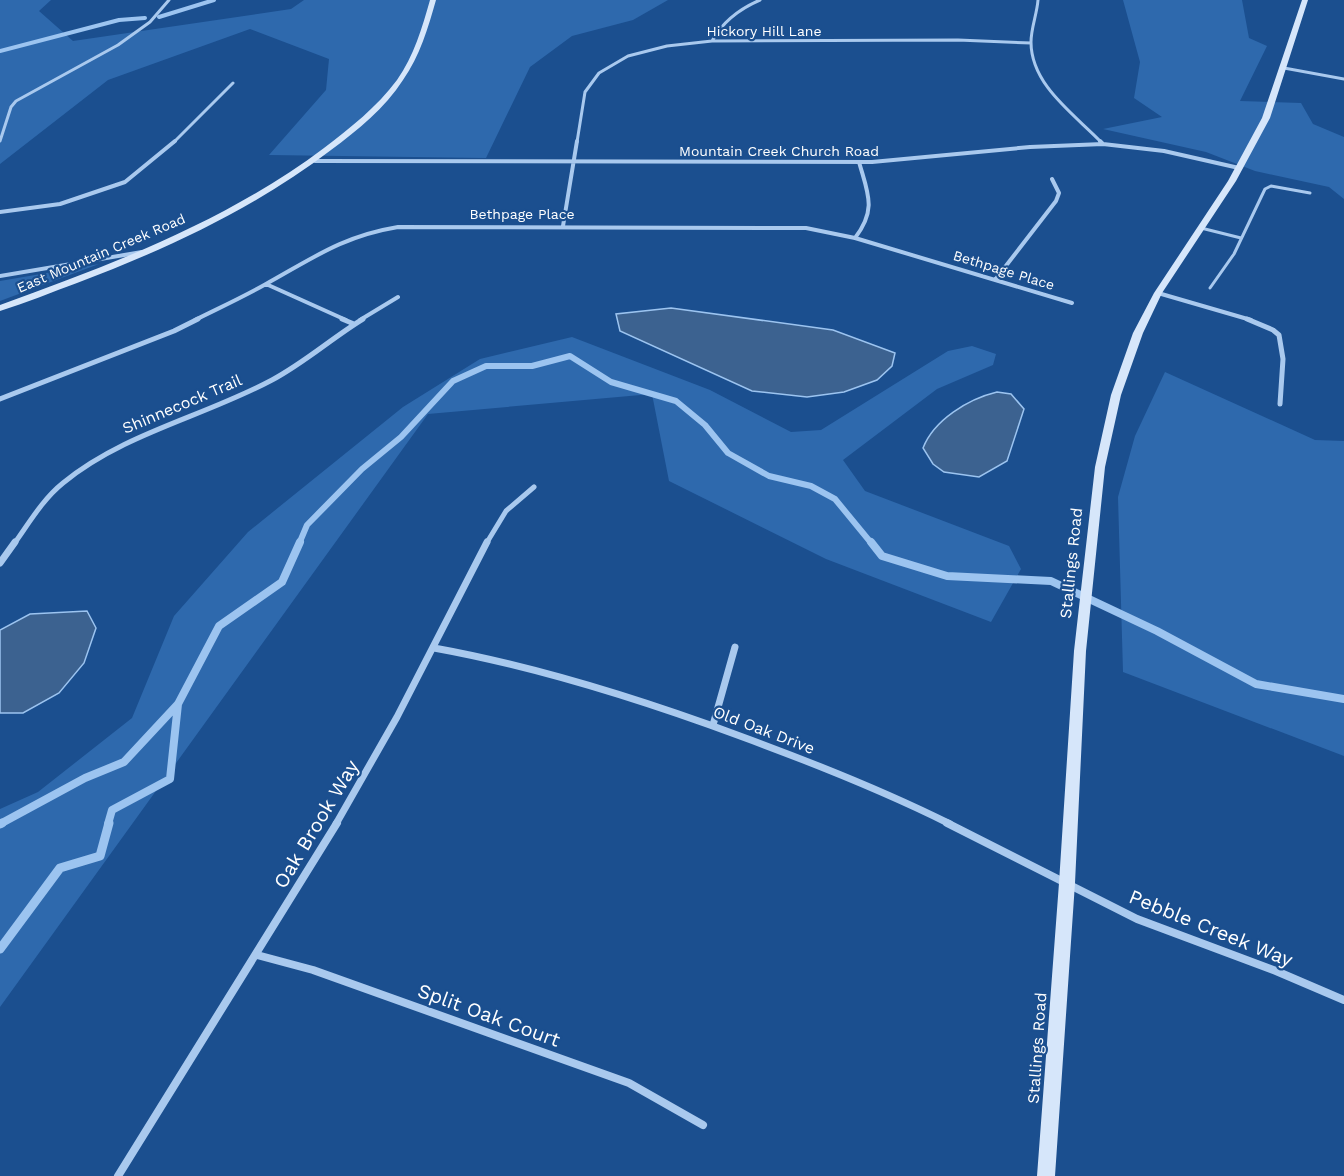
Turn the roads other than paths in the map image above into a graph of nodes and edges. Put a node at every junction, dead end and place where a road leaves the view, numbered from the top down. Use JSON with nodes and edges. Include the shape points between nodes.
{"nodes":[{"id":1,"x":169,"y":0,"type":"edge"},
{"id":2,"x":433,"y":0,"type":"edge"},
{"id":3,"x":760,"y":0,"type":"edge"},
{"id":4,"x":1038,"y":0,"type":"edge"},
{"id":5,"x":1305,"y":0,"type":"edge"},
{"id":6,"x":712,"y":41,"type":"junction"},
{"id":7,"x":1031,"y":43,"type":"junction"},
{"id":8,"x":1284,"y":68,"type":"junction"},
{"id":9,"x":1344,"y":79,"type":"edge"},
{"id":10,"x":233,"y":83,"type":"dead end"},
{"id":11,"x":0,"y":141,"type":"edge"},
{"id":12,"x":1103,"y":144,"type":"junction"},
{"id":13,"x":315,"y":161,"type":"junction"},
{"id":14,"x":573,"y":162,"type":"junction"},
{"id":15,"x":859,"y":162,"type":"junction"},
{"id":16,"x":1239,"y":168,"type":"junction"},
{"id":17,"x":1052,"y":179,"type":"dead end"},
{"id":18,"x":1310,"y":194,"type":"dead end"},
{"id":19,"x":0,"y":212,"type":"edge"},
{"id":20,"x":563,"y":226,"type":"junction"},
{"id":21,"x":1201,"y":228,"type":"junction"},
{"id":22,"x":855,"y":238,"type":"junction"},
{"id":23,"x":1241,"y":238,"type":"junction"},
{"id":24,"x":149,"y":251,"type":"junction"},
{"id":25,"x":0,"y":276,"type":"edge"},
{"id":26,"x":995,"y":280,"type":"junction"},
{"id":27,"x":266,"y":284,"type":"junction"},
{"id":28,"x":1210,"y":288,"type":"dead end"},
{"id":29,"x":1158,"y":293,"type":"junction"},
{"id":30,"x":399,"y":297,"type":"dead end"},
{"id":31,"x":1072,"y":303,"type":"dead end"},
{"id":32,"x":0,"y":308,"type":"edge"},
{"id":33,"x":354,"y":324,"type":"junction"},
{"id":34,"x":0,"y":399,"type":"edge"},
{"id":35,"x":1280,"y":404,"type":"dead end"},
{"id":36,"x":534,"y":487,"type":"dead end"},
{"id":37,"x":0,"y":563,"type":"edge"},
{"id":38,"x":735,"y":647,"type":"dead end"},
{"id":39,"x":434,"y":648,"type":"junction"},
{"id":40,"x":713,"y":725,"type":"junction"},
{"id":41,"x":1067,"y":883,"type":"junction"},
{"id":42,"x":257,"y":955,"type":"junction"},
{"id":43,"x":1344,"y":999,"type":"edge"},
{"id":44,"x":703,"y":1125,"type":"dead end"},
{"id":45,"x":118,"y":1176,"type":"edge"},
{"id":46,"x":1046,"y":1176,"type":"edge"}],
"edges":[{"from":1,"to":11,"type":"street","via":[[150,22],[118,45],[16,101]]},
{"from":2,"to":13,"type":"street","name":"East Mountain Creek Road","via":[[414,56],[400,80],[359,124]]},
{"from":3,"to":6,"type":"street","via":[[726,21]]},
{"from":4,"to":7,"type":"street"},
{"from":5,"to":8,"type":"street","name":"Stallings Road"},
{"from":6,"to":7,"type":"street","name":"Hickory Hill Lane"},
{"from":6,"to":14,"type":"street","name":"Hickory Hill Lane","via":[[641,52],[599,73],[585,92]]},
{"from":7,"to":12,"type":"street","via":[[1036,66],[1050,90]]},
{"from":8,"to":9,"type":"street"},
{"from":8,"to":16,"type":"street","name":"Stallings Road","via":[[1266,118]]},
{"from":10,"to":19,"type":"street","via":[[168,148],[125,182],[60,204]]},
{"from":12,"to":15,"type":"street","name":"Mountain Creek Church Road"},
{"from":12,"to":16,"type":"street","name":"Mountain Creek Church Road","via":[[1164,151]]},
{"from":13,"to":14,"type":"street","name":"Mountain Creek Church Road"},
{"from":13,"to":24,"type":"street","name":"East Mountain Creek Road","via":[[237,207]]},
{"from":14,"to":15,"type":"street","name":"Mountain Creek Church Road"},
{"from":14,"to":20,"type":"street","name":"Hickory Hill Lane"},
{"from":15,"to":22,"type":"street","via":[[870,215]]},
{"from":16,"to":21,"type":"street","name":"Stallings Road"},
{"from":17,"to":26,"type":"street","via":[[1059,193],[1056,201]]},
{"from":18,"to":23,"type":"lane","via":[[1271,186],[1265,189]]},
{"from":20,"to":22,"type":"street","name":"Bethpage Place","via":[[806,228]]},
{"from":20,"to":27,"type":"street","name":"Bethpage Place","via":[[423,226],[374,231],[336,244]]},
{"from":21,"to":23,"type":"lane"},
{"from":21,"to":29,"type":"street","name":"Stallings Road"},
{"from":22,"to":26,"type":"street","name":"Bethpage Place"},
{"from":23,"to":28,"type":"lane"},
{"from":24,"to":25,"type":"street"},
{"from":24,"to":32,"type":"street","name":"East Mountain Creek Road"},
{"from":26,"to":31,"type":"street","name":"Bethpage Place"},
{"from":27,"to":33,"type":"street"},
{"from":27,"to":34,"type":"street","name":"Bethpage Place","via":[[174,331]]},
{"from":29,"to":35,"type":"street","via":[[1274,329],[1281,344]]},
{"from":29,"to":41,"type":"street","name":"Stallings Road","via":[[1138,333],[1116,395],[1100,467],[1080,651]]},
{"from":30,"to":33,"type":"street","name":"Shinnecock Trail"},
{"from":33,"to":37,"type":"street","name":"Shinnecock Trail","via":[[272,380],[121,445],[89,464],[44,502]]},
{"from":36,"to":39,"type":"street","name":"Oak Brook Way","via":[[497,523]]},
{"from":38,"to":40,"type":"street"},
{"from":39,"to":40,"type":"street","name":"Old Oak Drive","via":[[540,671]]},
{"from":39,"to":42,"type":"street","name":"Oak Brook Way","via":[[363,779]]},
{"from":40,"to":41,"type":"street","name":"Old Oak Drive","via":[[918,808]]},
{"from":41,"to":43,"type":"street","name":"Pebble Creek Way","via":[[1137,919]]},
{"from":41,"to":46,"type":"street","name":"Stallings Road"},
{"from":42,"to":44,"type":"street","name":"Split Oak Court","via":[[313,970],[629,1083]]},
{"from":42,"to":45,"type":"street","name":"Oak Brook Way"}]}
